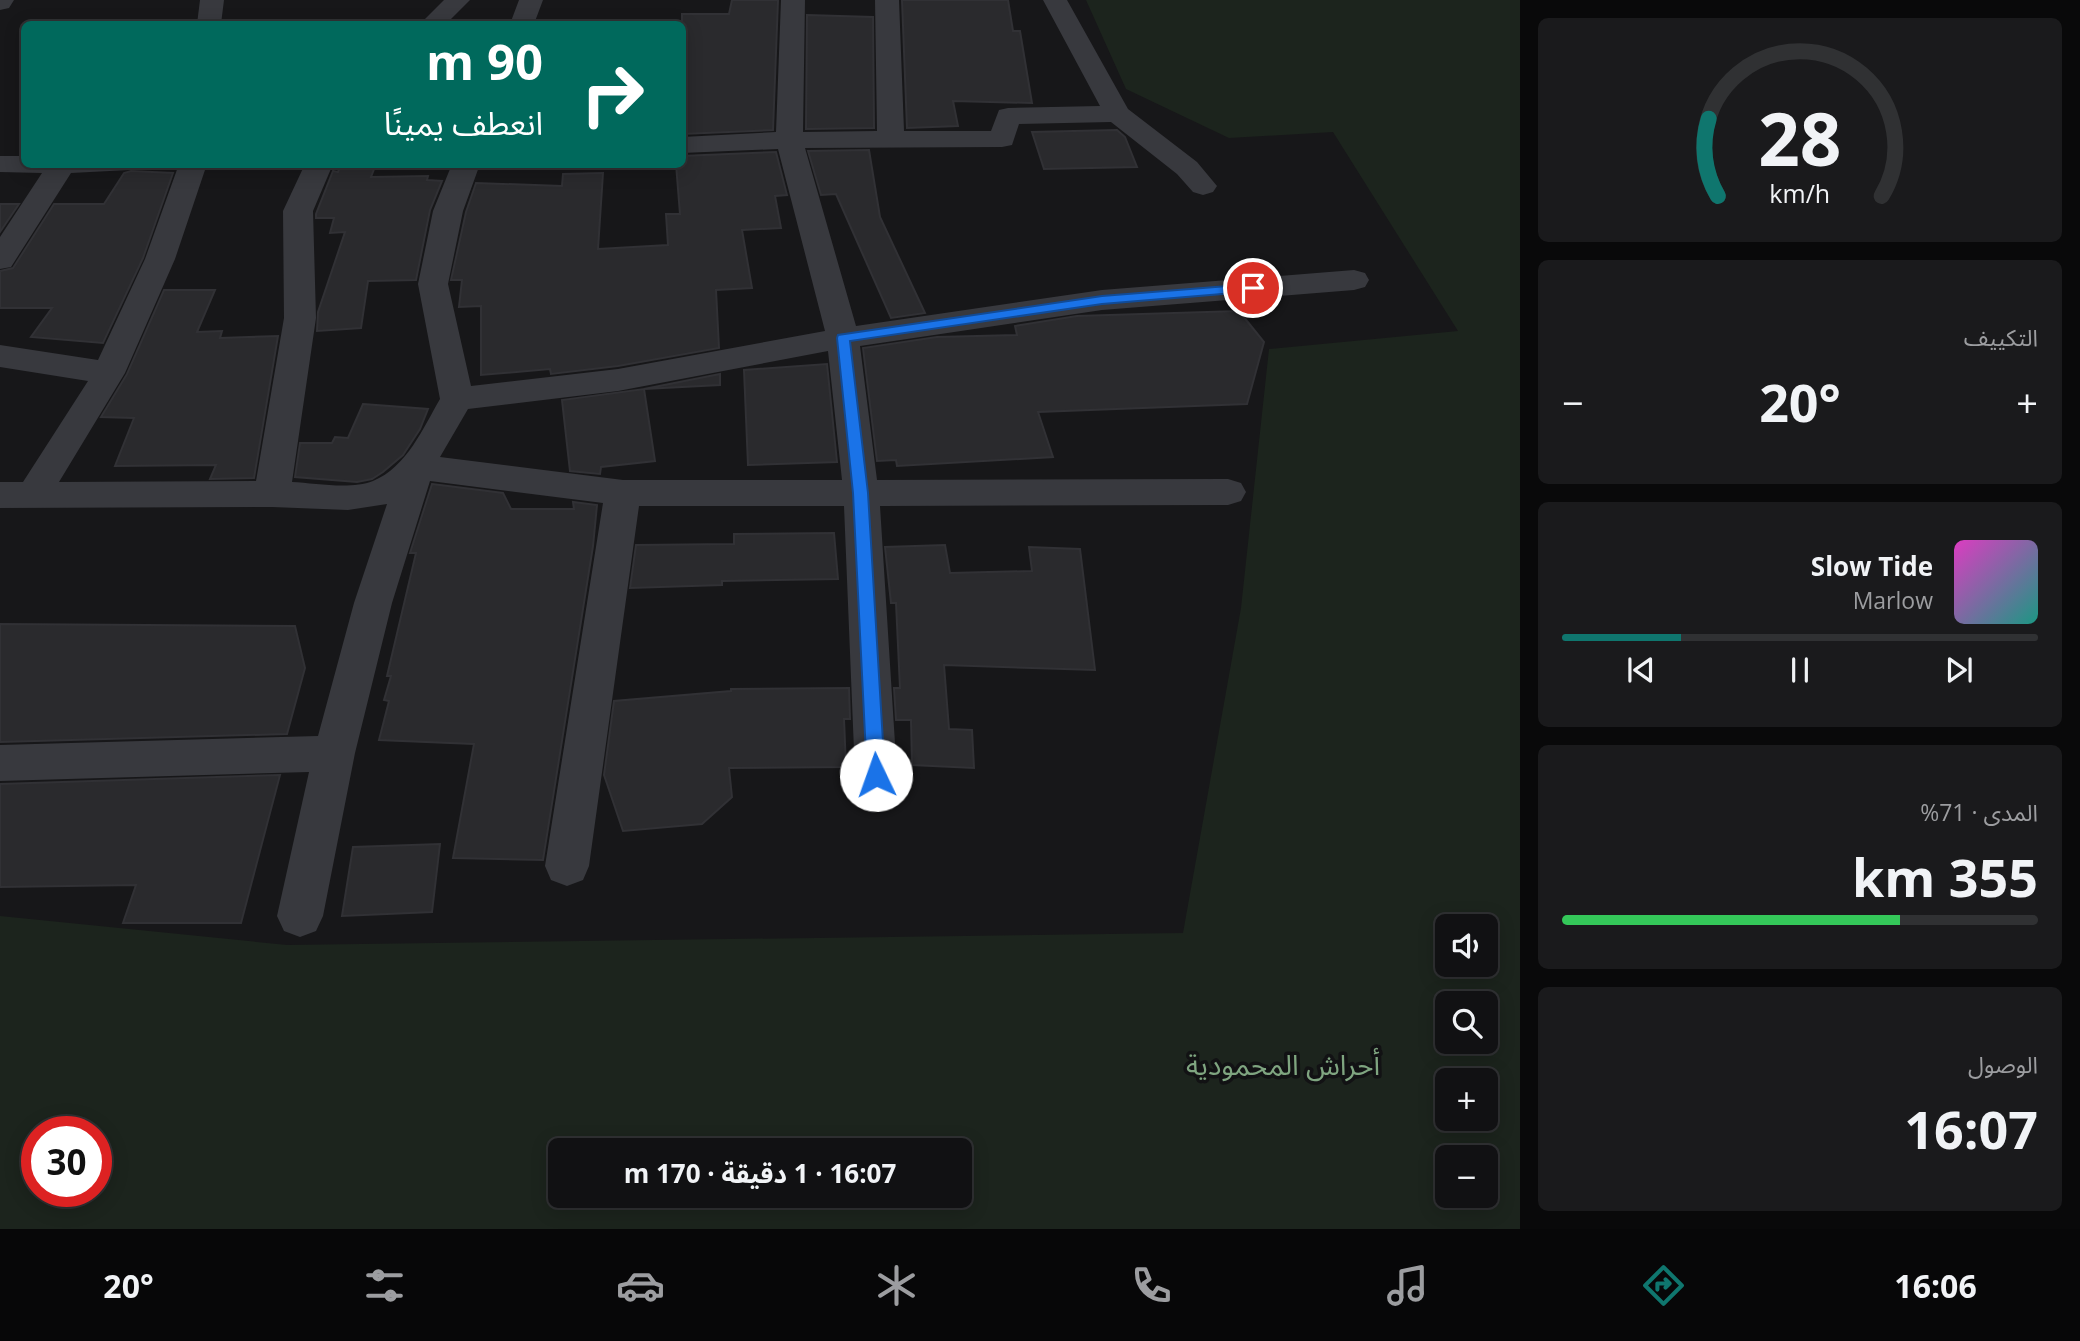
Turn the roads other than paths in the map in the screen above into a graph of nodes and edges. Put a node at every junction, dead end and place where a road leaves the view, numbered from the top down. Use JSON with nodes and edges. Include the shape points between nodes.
{"nodes":[{"id":1,"x":212,"y":0,"type":"edge"},
{"id":2,"x":458,"y":0,"type":"edge"},
{"id":3,"x":531,"y":0,"type":"edge"},
{"id":4,"x":793,"y":0,"type":"edge"},
{"id":5,"x":887,"y":0,"type":"edge"},
{"id":6,"x":1055,"y":0,"type":"edge"},
{"id":7,"x":209,"y":21,"type":"edge"},
{"id":8,"x":435,"y":21,"type":"edge"},
{"id":9,"x":523,"y":21,"type":"edge"},
{"id":10,"x":1117,"y":114,"type":"junction"},
{"id":11,"x":789,"y":140,"type":"junction"},
{"id":12,"x":891,"y":140,"type":"junction"},
{"id":13,"x":686,"y":145,"type":"edge"},
{"id":14,"x":0,"y":164,"type":"edge"},
{"id":15,"x":21,"y":164,"type":"edge"},
{"id":16,"x":60,"y":168,"type":"edge"},
{"id":17,"x":192,"y":168,"type":"edge"},
{"id":18,"x":317,"y":168,"type":"edge"},
{"id":19,"x":464,"y":168,"type":"edge"},
{"id":20,"x":1203,"y":186,"type":"dead end"},
{"id":21,"x":0,"y":260,"type":"edge"},
{"id":22,"x":1354,"y":280,"type":"dead end"},
{"id":23,"x":843,"y":338,"type":"junction"},
{"id":24,"x":0,"y":356,"type":"edge"},
{"id":25,"x":109,"y":373,"type":"junction"},
{"id":26,"x":457,"y":399,"type":"junction"},
{"id":27,"x":417,"y":467,"type":"junction"},
{"id":28,"x":1228,"y":492,"type":"dead end"},
{"id":29,"x":623,"y":493,"type":"junction"},
{"id":30,"x":861,"y":493,"type":"junction"},
{"id":31,"x":272,"y":494,"type":"junction"},
{"id":32,"x":17,"y":495,"type":"edge"},
{"id":33,"x":334,"y":753,"type":"junction"},
{"id":34,"x":0,"y":763,"type":"edge"},
{"id":35,"x":876,"y":775,"type":"dead end"},
{"id":36,"x":567,"y":866,"type":"dead end"},
{"id":37,"x":300,"y":916,"type":"dead end"}],
"edges":[{"from":1,"to":7,"type":"street"},
{"from":2,"to":8,"type":"street"},
{"from":3,"to":9,"type":"street"},
{"from":4,"to":11,"type":"street"},
{"from":5,"to":12,"type":"street"},
{"from":6,"to":10,"type":"street"},
{"from":10,"to":12,"type":"street","via":[[1008,117],[1002,139]]},
{"from":10,"to":20,"type":"street","via":[[1187,168]]},
{"from":11,"to":12,"type":"street"},
{"from":11,"to":13,"type":"street"},
{"from":11,"to":23,"type":"street"},
{"from":14,"to":15,"type":"street"},
{"from":16,"to":21,"type":"street"},
{"from":17,"to":25,"type":"street","via":[[160,259]]},
{"from":18,"to":31,"type":"street","via":[[298,211],[300,318]]},
{"from":19,"to":26,"type":"street","via":[[448,211],[433,284]]},
{"from":22,"to":23,"type":"street","via":[[1102,300]]},
{"from":23,"to":26,"type":"street","via":[[618,380]]},
{"from":23,"to":30,"type":"street"},
{"from":24,"to":25,"type":"street"},
{"from":25,"to":32,"type":"street"},
{"from":26,"to":27,"type":"street"},
{"from":27,"to":29,"type":"street"},
{"from":27,"to":31,"type":"street","via":[[381,493],[348,497]]},
{"from":27,"to":33,"type":"street","via":[[373,603]]},
{"from":28,"to":30,"type":"street"},
{"from":29,"to":30,"type":"street"},
{"from":29,"to":36,"type":"street"},
{"from":30,"to":35,"type":"street"},
{"from":31,"to":32,"type":"street"},
{"from":33,"to":34,"type":"street"},
{"from":33,"to":37,"type":"street"}]}
